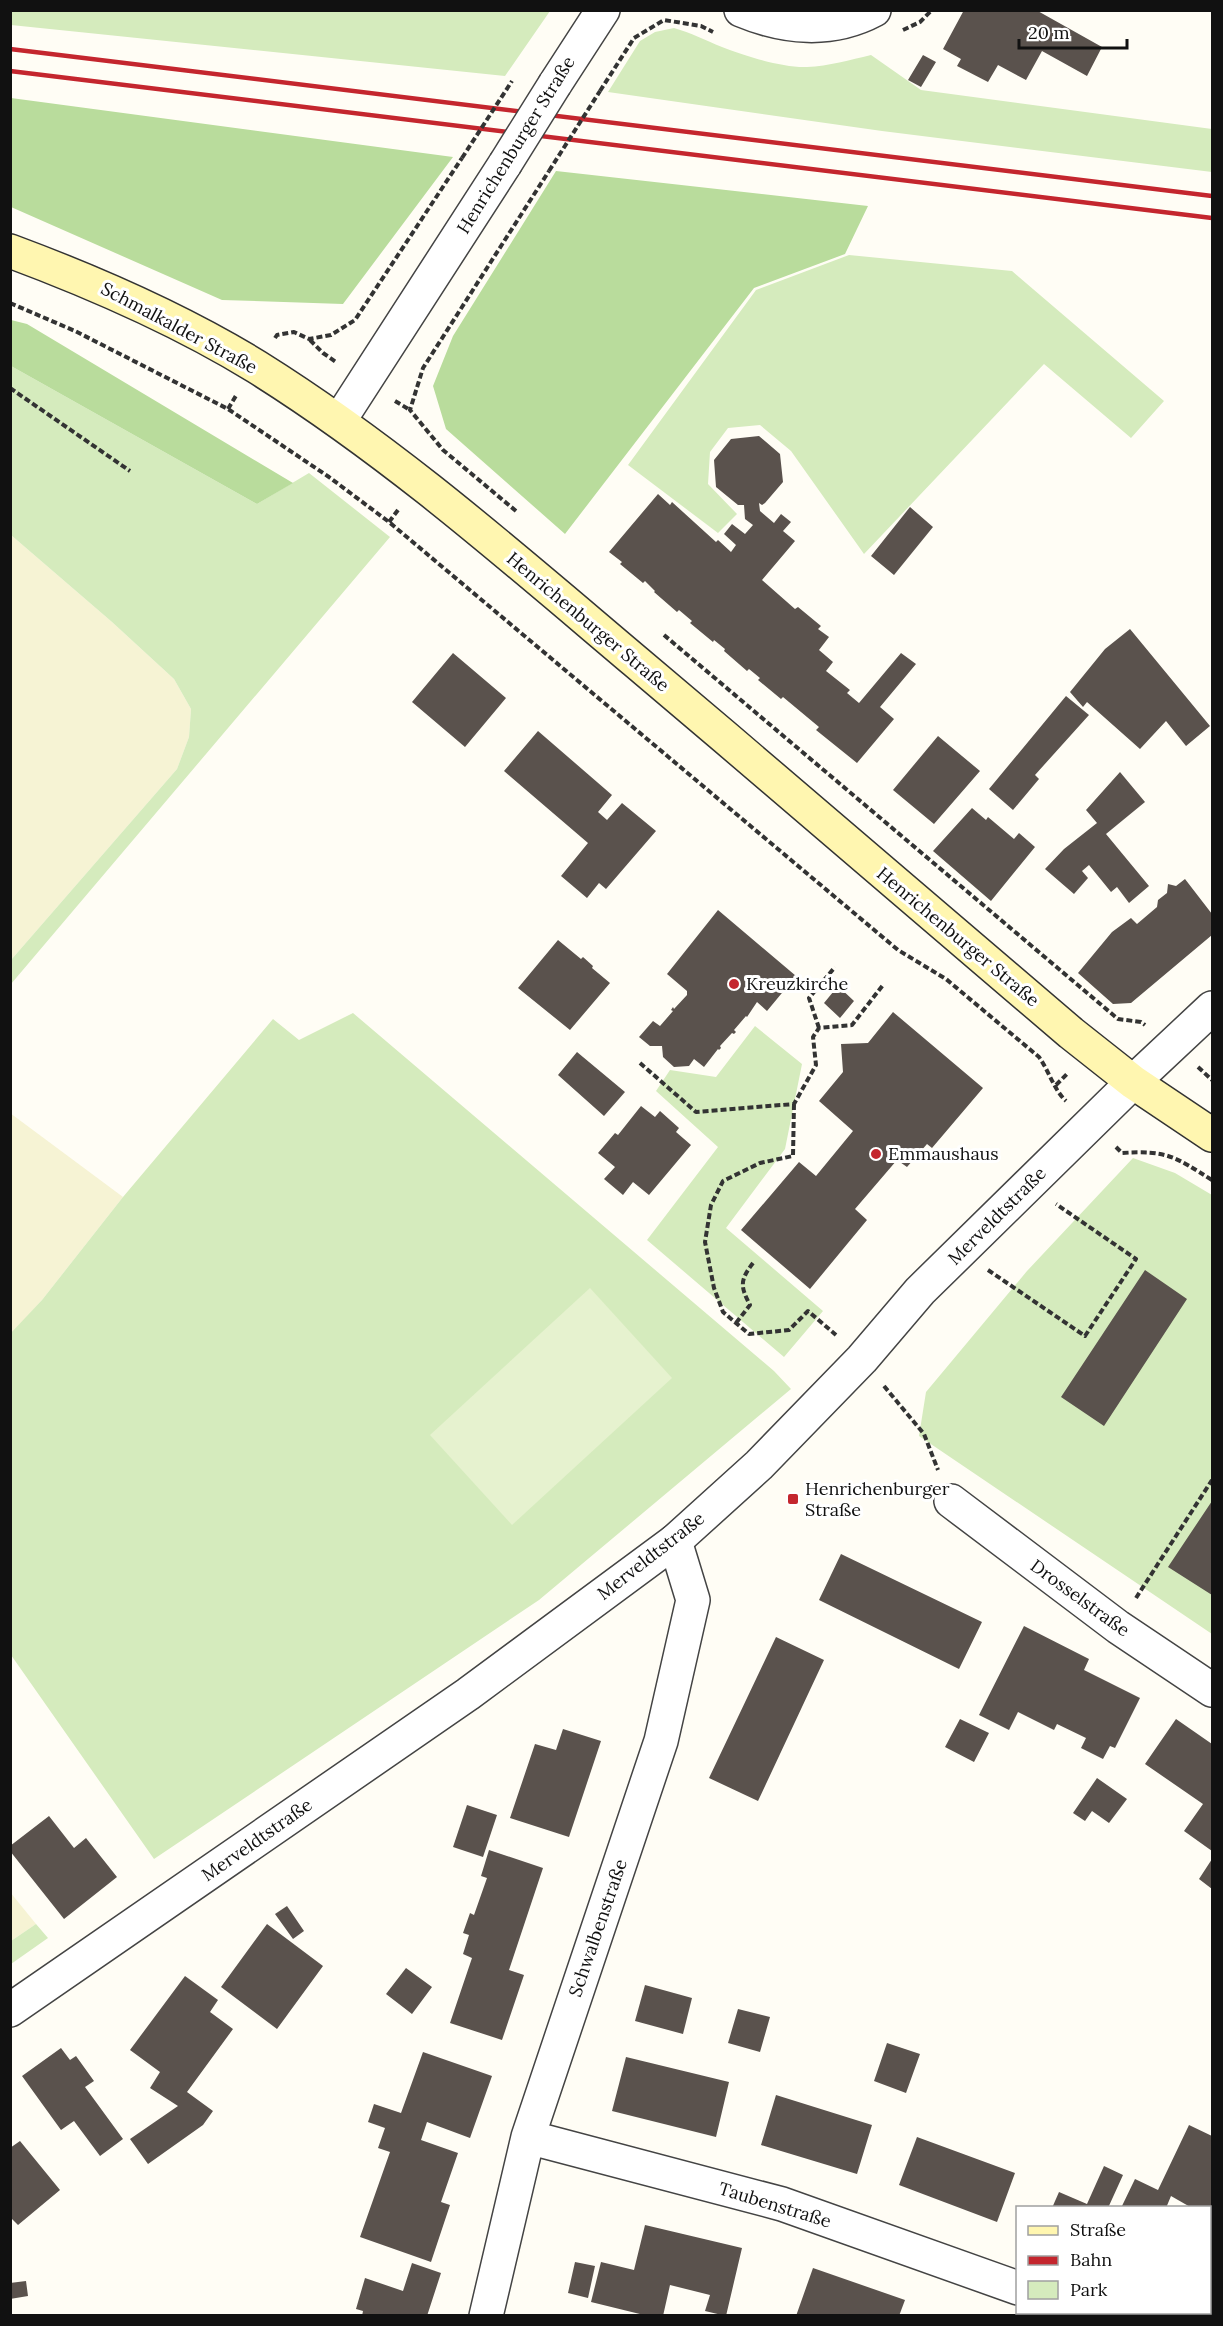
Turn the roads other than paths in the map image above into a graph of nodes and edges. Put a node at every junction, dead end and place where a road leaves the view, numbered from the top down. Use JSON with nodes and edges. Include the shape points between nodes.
{"nodes":[{"id":1,"x":603,"y":10,"type":"edge"},
{"id":2,"x":741,"y":10,"type":"edge"},
{"id":3,"x":874,"y":10,"type":"edge"},
{"id":4,"x":10,"y":251,"type":"edge"},
{"id":5,"x":339,"y":422,"type":"junction"},
{"id":6,"x":1212,"y":1008,"type":"edge"},
{"id":7,"x":1133,"y":1082,"type":"junction"},
{"id":8,"x":1212,"y":1135,"type":"edge"},
{"id":9,"x":951,"y":1501,"type":"road end"},
{"id":10,"x":675,"y":1541,"type":"junction"},
{"id":11,"x":1212,"y":1690,"type":"edge"},
{"id":12,"x":10,"y":2010,"type":"edge"},
{"id":13,"x":528,"y":2137,"type":"junction"},
{"id":14,"x":1016,"y":2288,"type":"edge"},
{"id":15,"x":486,"y":2316,"type":"edge"}],
"edges":[{"from":1,"to":5,"type":"street","name":"Henrichenburger Straße","bridge":true},
{"from":2,"to":3,"type":"street","via":[[795,26],[829,25]]},
{"from":4,"to":5,"type":"main road","name":"Schmalkalder Straße","via":[[149,308],[255,366]]},
{"from":5,"to":7,"type":"main road","name":"Henrichenburger Straße","via":[[471,523]]},
{"from":6,"to":7,"type":"street","name":"Merveldtstraße"},
{"from":7,"to":8,"type":"main road","name":"Henrichenburger Straße"},
{"from":7,"to":10,"type":"street","name":"Merveldtstraße","via":[[920,1291],[862,1359],[759,1465]]},
{"from":9,"to":11,"type":"street","name":"Drosselstraße","via":[[1118,1627]]},
{"from":10,"to":12,"type":"street","name":"Merveldtstraße","via":[[468,1694]]},
{"from":10,"to":13,"type":"street","name":"Schwalbenstraße","via":[[693,1600],[661,1742]]},
{"from":13,"to":14,"type":"street","name":"Taubenstraße","via":[[782,2204]]},
{"from":13,"to":15,"type":"street","name":"Schwalbenstraße"}]}
